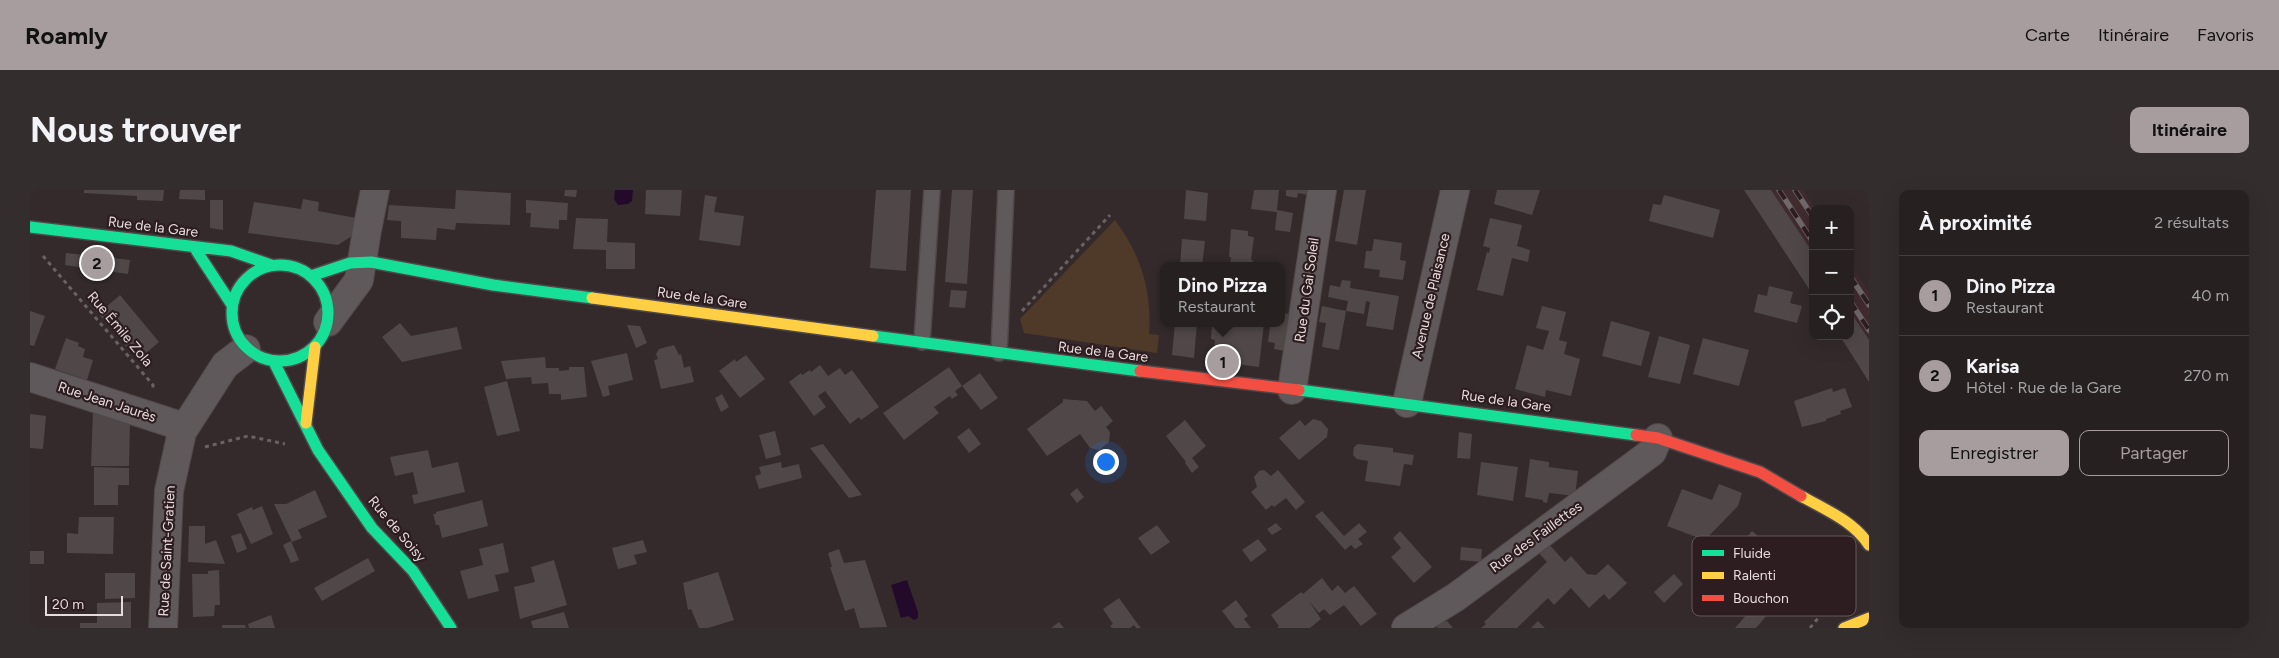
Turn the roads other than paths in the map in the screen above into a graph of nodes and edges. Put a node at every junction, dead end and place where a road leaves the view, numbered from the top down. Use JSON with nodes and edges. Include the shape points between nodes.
{"nodes":[{"id":1,"x":376,"y":190,"type":"edge"},
{"id":2,"x":932,"y":190,"type":"edge"},
{"id":3,"x":1006,"y":190,"type":"edge"},
{"id":4,"x":1322,"y":190,"type":"edge"},
{"id":5,"x":1455,"y":190,"type":"edge"},
{"id":6,"x":30,"y":227,"type":"edge"},
{"id":7,"x":194,"y":246,"type":"junction"},
{"id":8,"x":362,"y":261,"type":"junction"},
{"id":9,"x":271,"y":266,"type":"junction"},
{"id":10,"x":311,"y":276,"type":"junction"},
{"id":11,"x":232,"y":306,"type":"junction"},
{"id":12,"x":328,"y":322,"type":"junction"},
{"id":13,"x":922,"y":342,"type":"junction"},
{"id":14,"x":315,"y":347,"type":"junction"},
{"id":15,"x":246,"y":349,"type":"junction"},
{"id":16,"x":998,"y":353,"type":"junction"},
{"id":17,"x":274,"y":362,"type":"junction"},
{"id":18,"x":30,"y":377,"type":"edge"},
{"id":19,"x":1292,"y":390,"type":"junction"},
{"id":20,"x":1406,"y":403,"type":"junction"},
{"id":21,"x":306,"y":423,"type":"junction"},
{"id":22,"x":184,"y":427,"type":"junction"},
{"id":23,"x":1658,"y":438,"type":"junction"},
{"id":24,"x":1869,"y":545,"type":"edge"},
{"id":25,"x":1869,"y":618,"type":"edge"},
{"id":26,"x":163,"y":628,"type":"edge"},
{"id":27,"x":451,"y":628,"type":"edge"},
{"id":28,"x":1406,"y":628,"type":"edge"},
{"id":29,"x":1844,"y":628,"type":"edge"}],
"edges":[{"from":1,"to":8,"type":"street"},
{"from":2,"to":13,"type":"lane"},
{"from":3,"to":16,"type":"lane"},
{"from":4,"to":19,"type":"street","name":"Rue du Gai Soleil"},
{"from":5,"to":20,"type":"street","name":"Avenue de Plaisance"},
{"from":6,"to":7,"type":"street","name":"Rue de la Gare"},
{"from":7,"to":9,"type":"street","name":"Rue de la Gare","via":[[231,251]]},
{"from":7,"to":11,"type":"street"},
{"from":8,"to":10,"type":"street","name":"Rue de la Gare"},
{"from":8,"to":12,"type":"street","via":[[359,280]]},
{"from":8,"to":13,"type":"street","name":"Rue de la Gare","via":[[493,285]]},
{"from":9,"to":10,"type":"street","via":[[285,265]]},
{"from":9,"to":11,"type":"street","via":[[257,270],[245,279],[236,291]]},
{"from":10,"to":12,"type":"street","via":[[326,297]]},
{"from":11,"to":15,"type":"street","via":[[234,328]]},
{"from":12,"to":14,"type":"street"},
{"from":13,"to":16,"type":"street","name":"Rue de la Gare"},
{"from":14,"to":17,"type":"street","via":[[296,359]]},
{"from":14,"to":21,"type":"street"},
{"from":15,"to":17,"type":"street","via":[[259,358]]},
{"from":15,"to":22,"type":"street","name":"Rue de Saint-Gratien","via":[[225,365]]},
{"from":16,"to":19,"type":"street","name":"Rue de la Gare"},
{"from":17,"to":21,"type":"street","name":"Rue de Soisy"},
{"from":18,"to":22,"type":"street","name":"Rue Jean Jaurès"},
{"from":19,"to":20,"type":"street","name":"Rue de la Gare"},
{"from":20,"to":23,"type":"street","name":"Rue de la Gare"},
{"from":21,"to":27,"type":"street","name":"Rue de Soisy","via":[[318,450],[372,528],[413,571]]},
{"from":22,"to":26,"type":"street","name":"Rue de Saint-Gratien","via":[[169,491]]},
{"from":23,"to":24,"type":"street","name":"Rue de la Gare","via":[[1760,472],[1844,521]]},
{"from":23,"to":28,"type":"street","name":"Rue des Faillettes","via":[[1652,452],[1456,597]]},
{"from":25,"to":29,"type":"street"}]}
